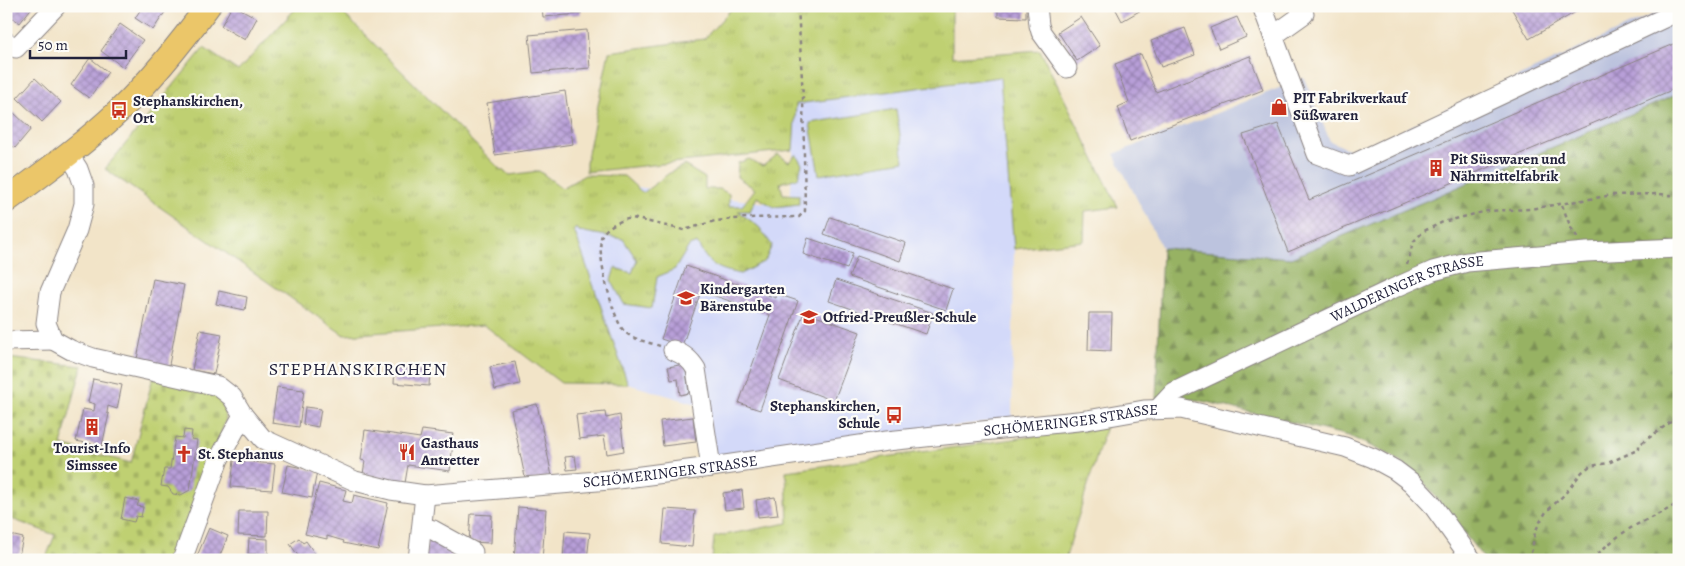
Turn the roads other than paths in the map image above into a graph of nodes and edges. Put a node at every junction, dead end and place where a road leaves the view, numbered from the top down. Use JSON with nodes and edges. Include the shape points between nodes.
{"nodes":[{"id":1,"x":56,"y":6,"type":"edge"},
{"id":2,"x":208,"y":6,"type":"edge"},
{"id":3,"x":1037,"y":6,"type":"edge"},
{"id":4,"x":1262,"y":6,"type":"edge"},
{"id":5,"x":1299,"y":6,"type":"edge"},
{"id":6,"x":1679,"y":11,"type":"edge"},
{"id":7,"x":1274,"y":36,"type":"junction"},
{"id":8,"x":6,"y":42,"type":"edge"},
{"id":9,"x":1067,"y":68,"type":"dead end"},
{"id":10,"x":69,"y":155,"type":"junction"},
{"id":11,"x":6,"y":202,"type":"edge"},
{"id":12,"x":1679,"y":248,"type":"edge"},
{"id":13,"x":53,"y":340,"type":"junction"},
{"id":14,"x":6,"y":341,"type":"edge"},
{"id":15,"x":673,"y":350,"type":"road end"},
{"id":16,"x":1159,"y":408,"type":"junction"},
{"id":17,"x":243,"y":415,"type":"junction"},
{"id":18,"x":711,"y":468,"type":"junction"},
{"id":19,"x":425,"y":495,"type":"junction"},
{"id":20,"x":422,"y":527,"type":"junction"},
{"id":21,"x":473,"y":552,"type":"dead end"},
{"id":22,"x":182,"y":560,"type":"edge"},
{"id":23,"x":418,"y":560,"type":"edge"},
{"id":24,"x":1472,"y":560,"type":"edge"}],
"edges":[{"from":1,"to":8,"type":"street","via":[[16,48]]},
{"from":2,"to":10,"type":"main road","via":[[148,80]]},
{"from":3,"to":9,"type":"street","via":[[1041,32]]},
{"from":4,"to":7,"type":"street"},
{"from":5,"to":7,"type":"street","via":[[1304,14]]},
{"from":6,"to":7,"type":"street","via":[[1349,166],[1318,154]]},
{"from":10,"to":11,"type":"main road"},
{"from":10,"to":13,"type":"street","via":[[84,186],[84,204],[77,230],[50,292],[46,323]]},
{"from":12,"to":16,"type":"street","name":"WALDERINGER STRASSE","via":[[1467,262],[1433,271],[1174,392]]},
{"from":13,"to":14,"type":"street"},
{"from":13,"to":17,"type":"street","name":"SCHÖMERINGER STRASSE","via":[[93,358],[218,386],[232,397]]},
{"from":15,"to":18,"type":"street","via":[[685,355],[696,369]]},
{"from":16,"to":18,"type":"street","name":"SCHÖMERINGER STRASSE","via":[[1087,420],[887,441]]},
{"from":16,"to":24,"type":"street","name":"SCHÖMERINGER STRASSE","via":[[1181,409],[1240,422],[1345,447],[1373,458],[1411,482],[1431,503]]},
{"from":17,"to":19,"type":"street","name":"SCHÖMERINGER STRASSE","via":[[262,439],[348,478]]},
{"from":17,"to":22,"type":"street","via":[[220,459]]},
{"from":18,"to":19,"type":"street","name":"SCHÖMERINGER STRASSE"},
{"from":19,"to":20,"type":"street"},
{"from":20,"to":21,"type":"street"},
{"from":20,"to":23,"type":"street"}]}
